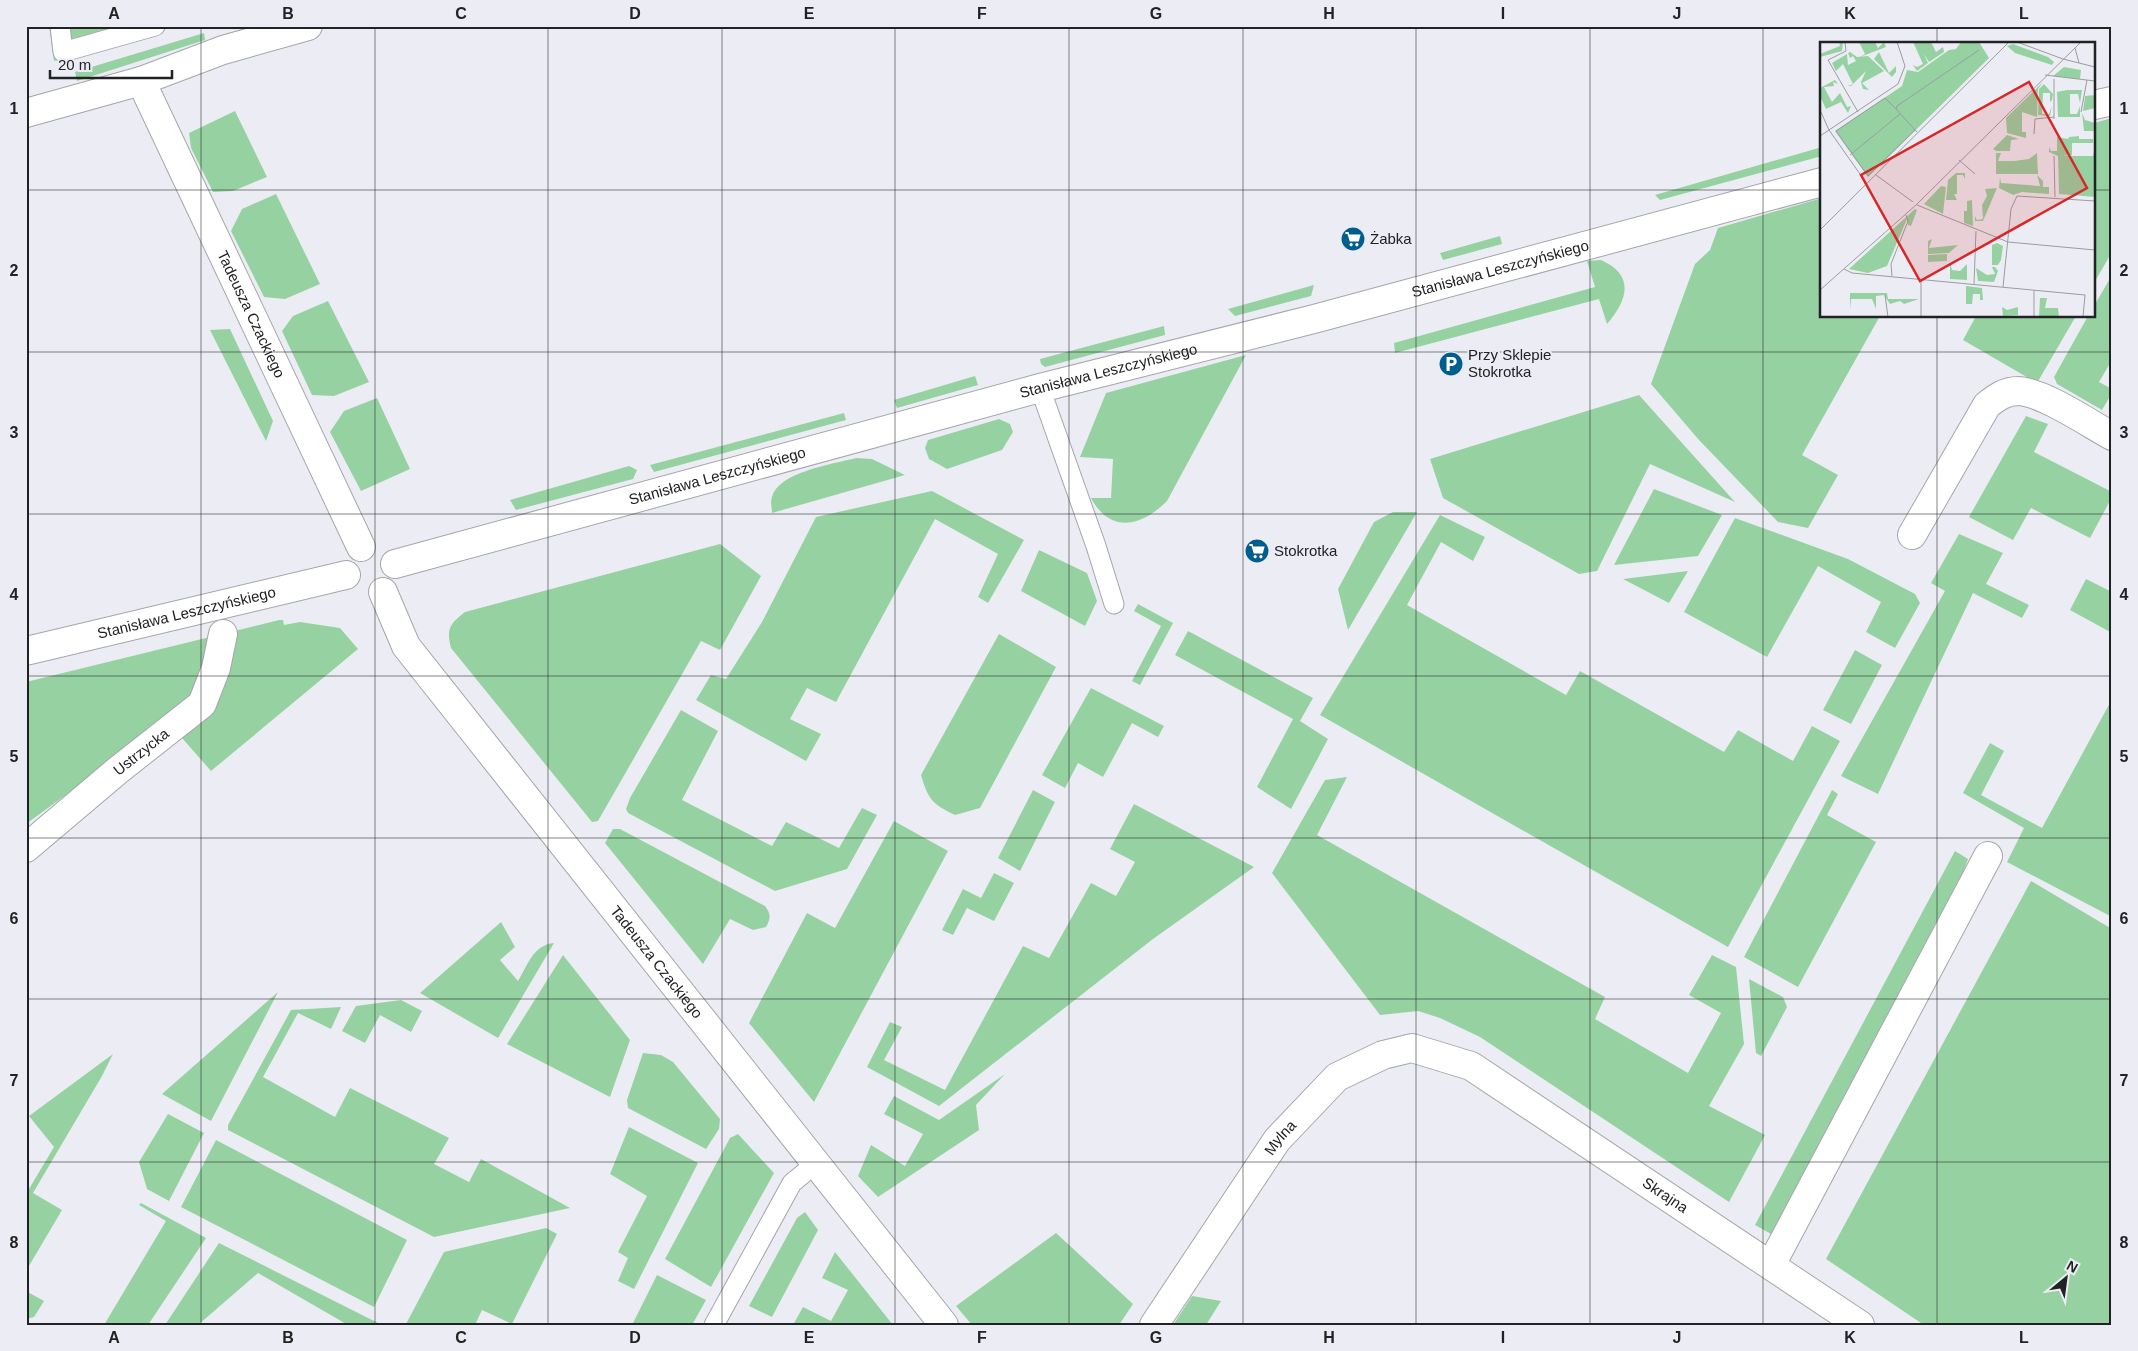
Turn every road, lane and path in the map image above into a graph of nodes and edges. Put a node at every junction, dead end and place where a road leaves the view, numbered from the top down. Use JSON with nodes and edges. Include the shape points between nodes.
{"nodes":[{"id":1,"x":60,"y":26,"type":"edge"},
{"id":2,"x":155,"y":26,"type":"edge"},
{"id":3,"x":308,"y":26,"type":"edge"},
{"id":4,"x":141,"y":80,"type":"junction"},
{"id":5,"x":2112,"y":100,"type":"edge"},
{"id":6,"x":2096,"y":105,"type":"edge"},
{"id":7,"x":26,"y":113,"type":"edge"},
{"id":8,"x":1820,"y":183,"type":"edge"},
{"id":9,"x":1040,"y":388,"type":"junction"},
{"id":10,"x":2112,"y":436,"type":"edge"},
{"id":11,"x":1912,"y":535,"type":"dead end"},
{"id":12,"x":361,"y":547,"type":"junction"},
{"id":13,"x":395,"y":564,"type":"junction"},
{"id":14,"x":346,"y":575,"type":"junction"},
{"id":15,"x":383,"y":592,"type":"junction"},
{"id":16,"x":1114,"y":604,"type":"dead end"},
{"id":17,"x":223,"y":634,"type":"dead end"},
{"id":18,"x":26,"y":651,"type":"edge"},
{"id":19,"x":26,"y":848,"type":"edge"},
{"id":20,"x":1988,"y":856,"type":"dead end"},
{"id":21,"x":1471,"y":1066,"type":"joint"},
{"id":22,"x":815,"y":1164,"type":"junction"},
{"id":23,"x":1772,"y":1265,"type":"junction"},
{"id":24,"x":714,"y":1325,"type":"edge"},
{"id":25,"x":944,"y":1325,"type":"edge"},
{"id":26,"x":1154,"y":1325,"type":"edge"},
{"id":27,"x":1860,"y":1325,"type":"edge"}],
"edges":[{"from":1,"to":2,"type":"lane","via":[[63,52]]},
{"from":3,"to":4,"type":"street","via":[[222,50]]},
{"from":4,"to":7,"type":"street"},
{"from":4,"to":12,"type":"street","name":"Tadeusza Czackiego"},
{"from":5,"to":6,"type":"street"},
{"from":8,"to":9,"type":"street","name":"Stanisława Leszczyńskiego","via":[[1334,314]]},
{"from":9,"to":13,"type":"street","name":"Stanisława Leszczyńskiego"},
{"from":9,"to":16,"type":"lane"},
{"from":10,"to":11,"type":"street","via":[[2038,396],[2017,391],[2002,394],[1987,406]]},
{"from":12,"to":13,"type":"street","via":[[377,546],[391,556]]},
{"from":12,"to":14,"type":"street","via":[[348,558]]},
{"from":13,"to":15,"type":"street","via":[[394,580]]},
{"from":14,"to":15,"type":"street","via":[[353,589],[360,593],[368,596]]},
{"from":14,"to":18,"type":"street","name":"Stanisława Leszczyńskiego"},
{"from":15,"to":22,"type":"street","name":"Tadeusza Czackiego","via":[[406,646]]},
{"from":17,"to":19,"type":"street","name":"Ustrzycka","via":[[216,668],[202,704]]},
{"from":20,"to":23,"type":"street"},
{"from":21,"to":23,"type":"street","name":"Skrajna"},
{"from":21,"to":26,"type":"street","name":"Mylna","via":[[1412,1048],[1383,1055],[1337,1077],[1277,1140]]},
{"from":22,"to":24,"type":"lane","via":[[792,1183]]},
{"from":22,"to":25,"type":"street","name":"Tadeusza Czackiego"},
{"from":23,"to":27,"type":"street","name":"Skrajna"}]}
